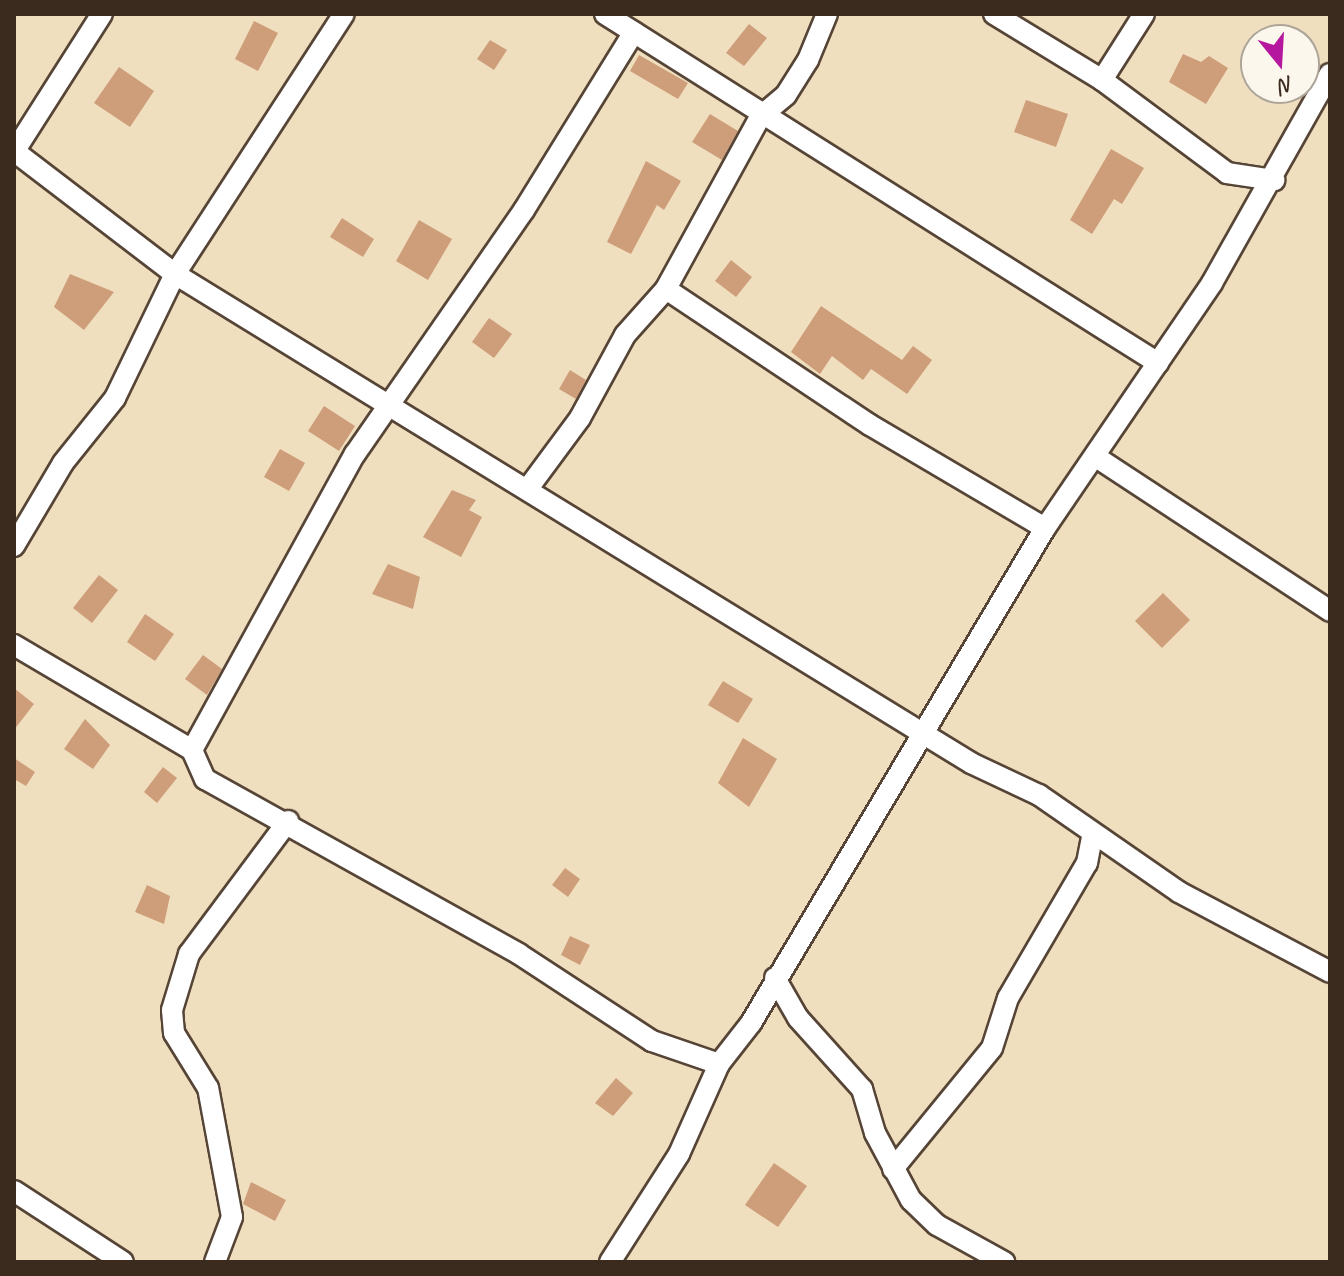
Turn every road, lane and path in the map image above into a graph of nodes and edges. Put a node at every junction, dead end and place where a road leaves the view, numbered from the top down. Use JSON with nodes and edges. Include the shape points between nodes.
{"nodes":[{"id":1,"x":102,"y":14,"type":"edge"},
{"id":2,"x":344,"y":14,"type":"edge"},
{"id":3,"x":605,"y":14,"type":"edge"},
{"id":4,"x":827,"y":14,"type":"edge"},
{"id":5,"x":994,"y":14,"type":"edge"},
{"id":6,"x":1144,"y":14,"type":"edge"},
{"id":7,"x":634,"y":32,"type":"junction"},
{"id":8,"x":1330,"y":74,"type":"edge"},
{"id":9,"x":1102,"y":80,"type":"junction"},
{"id":10,"x":760,"y":117,"type":"junction"},
{"id":11,"x":14,"y":151,"type":"edge"},
{"id":12,"x":1274,"y":180,"type":"junction"},
{"id":13,"x":175,"y":274,"type":"junction"},
{"id":14,"x":666,"y":289,"type":"junction"},
{"id":15,"x":1158,"y":363,"type":"junction"},
{"id":16,"x":390,"y":402,"type":"junction"},
{"id":17,"x":1099,"y":459,"type":"junction"},
{"id":18,"x":529,"y":487,"type":"junction"},
{"id":19,"x":1045,"y":528,"type":"junction"},
{"id":20,"x":14,"y":546,"type":"edge"},
{"id":21,"x":1330,"y":611,"type":"edge"},
{"id":22,"x":14,"y":645,"type":"edge"},
{"id":23,"x":926,"y":729,"type":"junction"},
{"id":24,"x":192,"y":750,"type":"junction"},
{"id":25,"x":288,"y":821,"type":"junction"},
{"id":26,"x":1092,"y":838,"type":"junction"},
{"id":27,"x":1330,"y":972,"type":"edge"},
{"id":28,"x":775,"y":978,"type":"junction"},
{"id":29,"x":719,"y":1064,"type":"junction"},
{"id":30,"x":893,"y":1169,"type":"junction"},
{"id":31,"x":14,"y":1191,"type":"edge"},
{"id":32,"x":123,"y":1262,"type":"edge"},
{"id":33,"x":215,"y":1262,"type":"edge"},
{"id":34,"x":610,"y":1262,"type":"edge"},
{"id":35,"x":1004,"y":1262,"type":"edge"}],
"edges":[{"from":1,"to":11,"type":"street"},
{"from":2,"to":13,"type":"street"},
{"from":3,"to":7,"type":"street"},
{"from":4,"to":10,"type":"street","via":[[786,95]]},
{"from":5,"to":9,"type":"street"},
{"from":6,"to":9,"type":"street"},
{"from":7,"to":10,"type":"street"},
{"from":7,"to":16,"type":"street","via":[[524,210]]},
{"from":8,"to":12,"type":"street"},
{"from":9,"to":12,"type":"street","via":[[1227,173]]},
{"from":10,"to":14,"type":"street"},
{"from":10,"to":15,"type":"street"},
{"from":11,"to":13,"type":"street"},
{"from":12,"to":15,"type":"street"},
{"from":13,"to":16,"type":"street"},
{"from":13,"to":20,"type":"street","via":[[115,398],[63,463]]},
{"from":14,"to":18,"type":"street","via":[[625,335],[580,418]]},
{"from":14,"to":19,"type":"street","via":[[870,425]]},
{"from":15,"to":17,"type":"street"},
{"from":16,"to":18,"type":"street"},
{"from":16,"to":24,"type":"street"},
{"from":17,"to":19,"type":"street"},
{"from":17,"to":21,"type":"street"},
{"from":18,"to":23,"type":"street"},
{"from":19,"to":23,"type":"street"},
{"from":22,"to":24,"type":"street"},
{"from":23,"to":26,"type":"street","via":[[971,763],[1039,795]]},
{"from":23,"to":28,"type":"street"},
{"from":24,"to":25,"type":"street","via":[[205,779]]},
{"from":25,"to":29,"type":"street","via":[[652,1041]]},
{"from":25,"to":33,"type":"street","via":[[210,920],[176,981],[174,1033],[208,1088],[232,1217]]},
{"from":26,"to":27,"type":"street"},
{"from":26,"to":30,"type":"street","via":[[1068,900],[1008,998],[992,1048]]},
{"from":28,"to":29,"type":"street"},
{"from":28,"to":30,"type":"street","via":[[798,1018],[862,1089]]},
{"from":29,"to":34,"type":"street","via":[[679,1154]]},
{"from":30,"to":35,"type":"street","via":[[937,1225]]},
{"from":31,"to":32,"type":"street"}]}
